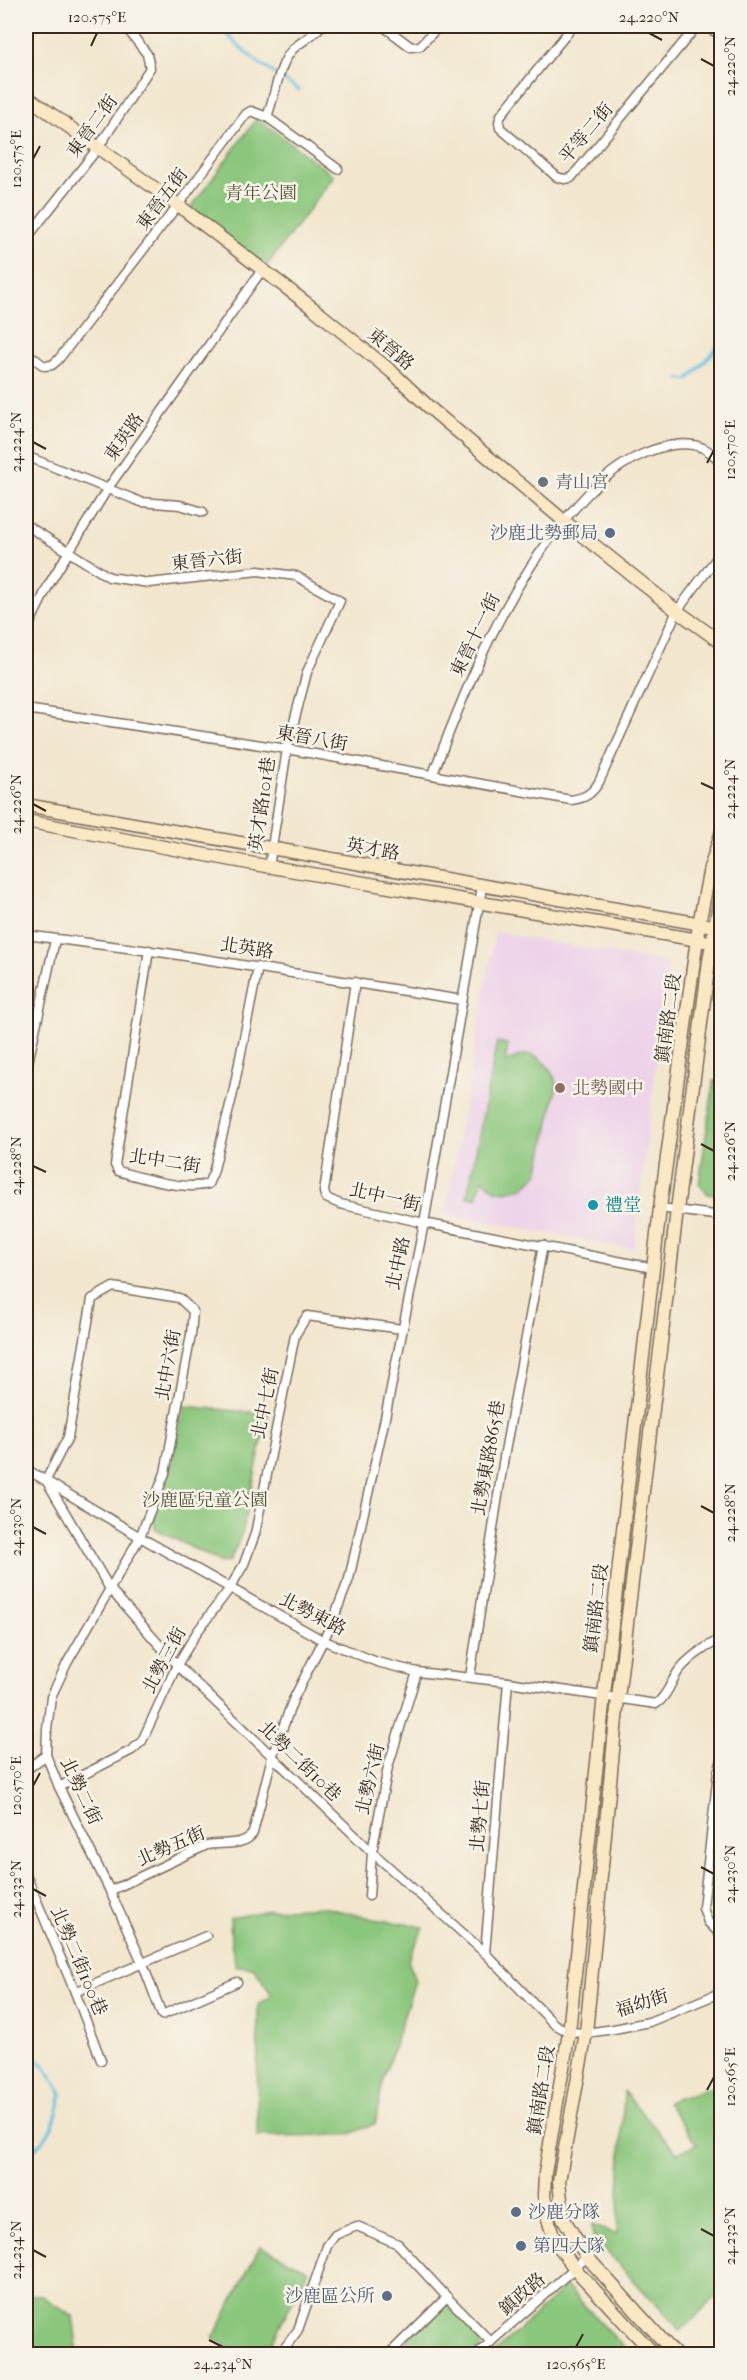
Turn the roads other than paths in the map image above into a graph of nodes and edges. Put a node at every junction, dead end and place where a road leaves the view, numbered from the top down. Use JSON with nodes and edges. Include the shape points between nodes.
{"nodes":[{"id":1,"x":125,"y":26,"type":"edge"},
{"id":2,"x":321,"y":26,"type":"edge"},
{"id":3,"x":383,"y":26,"type":"edge"},
{"id":4,"x":438,"y":26,"type":"edge"},
{"id":5,"x":573,"y":26,"type":"edge"},
{"id":6,"x":697,"y":26,"type":"edge"},
{"id":7,"x":703,"y":26,"type":"edge"},
{"id":8,"x":722,"y":35,"type":"edge"},
{"id":9,"x":26,"y":96,"type":"edge"},
{"id":10,"x":267,"y":117,"type":"junction"},
{"id":11,"x":98,"y":148,"type":"junction"},
{"id":12,"x":338,"y":169,"type":"dead end"},
{"id":13,"x":178,"y":205,"type":"junction"},
{"id":14,"x":26,"y":239,"type":"edge"},
{"id":15,"x":262,"y":270,"type":"junction"},
{"id":16,"x":26,"y":352,"type":"edge"},
{"id":17,"x":26,"y":456,"type":"edge"},
{"id":18,"x":722,"y":462,"type":"edge"},
{"id":19,"x":108,"y":488,"type":"junction"},
{"id":20,"x":203,"y":512,"type":"dead end"},
{"id":21,"x":564,"y":521,"type":"junction"},
{"id":22,"x":26,"y":525,"type":"edge"},
{"id":23,"x":722,"y":551,"type":"edge"},
{"id":24,"x":68,"y":552,"type":"junction"},
{"id":25,"x":335,"y":611,"type":"joint"},
{"id":26,"x":677,"y":611,"type":"junction"},
{"id":27,"x":26,"y":631,"type":"edge"},
{"id":28,"x":722,"y":643,"type":"edge"},
{"id":29,"x":26,"y":709,"type":"edge"},
{"id":30,"x":286,"y":749,"type":"junction"},
{"id":31,"x":433,"y":774,"type":"junction"},
{"id":32,"x":26,"y":805,"type":"edge"},
{"id":33,"x":26,"y":821,"type":"edge"},
{"id":34,"x":722,"y":831,"type":"edge"},
{"id":35,"x":271,"y":850,"type":"junction"},
{"id":36,"x":269,"y":867,"type":"junction"},
{"id":37,"x":722,"y":886,"type":"edge"},
{"id":38,"x":482,"y":887,"type":"junction"},
{"id":39,"x":479,"y":904,"type":"junction"},
{"id":40,"x":699,"y":924,"type":"junction"},
{"id":41,"x":715,"y":926,"type":"junction"},
{"id":42,"x":26,"y":936,"type":"edge"},
{"id":43,"x":55,"y":940,"type":"junction"},
{"id":44,"x":697,"y":940,"type":"junction"},
{"id":45,"x":712,"y":943,"type":"junction"},
{"id":46,"x":149,"y":950,"type":"junction"},
{"id":47,"x":716,"y":962,"type":"edge"},
{"id":48,"x":258,"y":967,"type":"junction"},
{"id":49,"x":355,"y":982,"type":"junction"},
{"id":50,"x":462,"y":1000,"type":"junction"},
{"id":51,"x":26,"y":1072,"type":"edge"},
{"id":52,"x":660,"y":1208,"type":"junction"},
{"id":53,"x":677,"y":1210,"type":"junction"},
{"id":54,"x":722,"y":1216,"type":"edge"},
{"id":55,"x":424,"y":1223,"type":"junction"},
{"id":56,"x":543,"y":1245,"type":"junction"},
{"id":57,"x":653,"y":1268,"type":"junction"},
{"id":58,"x":402,"y":1329,"type":"junction"},
{"id":59,"x":26,"y":1469,"type":"edge"},
{"id":60,"x":46,"y":1480,"type":"junction"},
{"id":61,"x":140,"y":1537,"type":"junction"},
{"id":62,"x":230,"y":1588,"type":"junction"},
{"id":63,"x":110,"y":1589,"type":"junction"},
{"id":64,"x":722,"y":1638,"type":"edge"},
{"id":65,"x":322,"y":1640,"type":"junction"},
{"id":66,"x":177,"y":1665,"type":"junction"},
{"id":67,"x":417,"y":1672,"type":"junction"},
{"id":68,"x":470,"y":1677,"type":"junction"},
{"id":69,"x":508,"y":1682,"type":"junction"},
{"id":70,"x":604,"y":1695,"type":"junction"},
{"id":71,"x":618,"y":1698,"type":"junction"},
{"id":72,"x":46,"y":1755,"type":"junction"},
{"id":73,"x":272,"y":1757,"type":"junction"},
{"id":74,"x":722,"y":1760,"type":"edge"},
{"id":75,"x":26,"y":1770,"type":"edge"},
{"id":76,"x":59,"y":1787,"type":"junction"},
{"id":77,"x":372,"y":1852,"type":"junction"},
{"id":78,"x":26,"y":1875,"type":"edge"},
{"id":79,"x":110,"y":1891,"type":"junction"},
{"id":80,"x":369,"y":1896,"type":"dead end"},
{"id":81,"x":206,"y":1936,"type":"dead end"},
{"id":82,"x":722,"y":1936,"type":"edge"},
{"id":83,"x":485,"y":1953,"type":"junction"},
{"id":84,"x":142,"y":1962,"type":"junction"},
{"id":85,"x":237,"y":1982,"type":"dead end"},
{"id":86,"x":75,"y":1992,"type":"junction"},
{"id":87,"x":722,"y":1992,"type":"edge"},
{"id":88,"x":568,"y":2032,"type":"junction"},
{"id":89,"x":586,"y":2033,"type":"junction"},
{"id":90,"x":101,"y":2060,"type":"dead end"},
{"id":91,"x":587,"y":2257,"type":"junction"},
{"id":92,"x":575,"y":2269,"type":"junction"},
{"id":93,"x":447,"y":2297,"type":"junction"},
{"id":94,"x":491,"y":2342,"type":"junction"},
{"id":95,"x":280,"y":2355,"type":"edge"},
{"id":96,"x":389,"y":2355,"type":"edge"},
{"id":97,"x":477,"y":2355,"type":"edge"},
{"id":98,"x":654,"y":2355,"type":"edge"},
{"id":99,"x":675,"y":2355,"type":"edge"}],
"edges":[{"from":1,"to":11,"type":"street","name":"東晉二街","via":[[147,54],[150,68]]},
{"from":2,"to":10,"type":"street","via":[[293,49],[281,67]]},
{"from":3,"to":4,"type":"street","via":[[411,47],[420,46]]},
{"from":5,"to":6,"type":"street","name":"平等二街","via":[[499,122],[516,142],[564,180],[571,178]]},
{"from":7,"to":8,"type":"street"},
{"from":9,"to":11,"type":"street","name":"東晉路"},
{"from":10,"to":12,"type":"street"},
{"from":10,"to":13,"type":"street","name":"東晉五街","via":[[251,111],[246,114]]},
{"from":11,"to":13,"type":"street","name":"東晉路"},
{"from":11,"to":14,"type":"street","name":"東晉二街"},
{"from":13,"to":15,"type":"street","name":"東晉路"},
{"from":13,"to":16,"type":"street","name":"東晉五街","via":[[58,360],[44,366]]},
{"from":15,"to":19,"type":"street","name":"東英路"},
{"from":15,"to":21,"type":"street","name":"東晉路","via":[[392,372]]},
{"from":17,"to":19,"type":"street"},
{"from":18,"to":21,"type":"street","name":"東晉十一街","via":[[703,448],[680,444],[656,449],[614,469]]},
{"from":19,"to":20,"type":"street","via":[[141,502],[180,505]]},
{"from":19,"to":24,"type":"street","name":"東英路"},
{"from":21,"to":26,"type":"street","name":"東晉路"},
{"from":21,"to":31,"type":"street","name":"東晉十一街","via":[[527,570],[496,625]]},
{"from":22,"to":24,"type":"street"},
{"from":23,"to":26,"type":"street"},
{"from":24,"to":25,"type":"street","name":"東晉六街","via":[[109,577],[149,583],[258,571],[296,576],[340,601]]},
{"from":24,"to":27,"type":"street","name":"東英路"},
{"from":25,"to":30,"type":"street","name":"英才路101巷","via":[[307,672]]},
{"from":26,"to":28,"type":"street","name":"東晉路"},
{"from":26,"to":31,"type":"street","name":"東晉八街","via":[[590,794],[571,800]]},
{"from":29,"to":30,"type":"street","name":"東晉八街"},
{"from":30,"to":31,"type":"street","name":"東晉八街"},
{"from":30,"to":35,"type":"street","name":"英才路101巷"},
{"from":32,"to":35,"type":"street","name":"英才路"},
{"from":33,"to":36,"type":"street","name":"英才路"},
{"from":34,"to":40,"type":"street","name":"鎮南路二段"},
{"from":35,"to":36,"type":"street","name":"英才路101巷"},
{"from":35,"to":38,"type":"street","name":"英才路"},
{"from":36,"to":39,"type":"street","name":"英才路"},
{"from":37,"to":41,"type":"street","name":"鎮南路二段"},
{"from":38,"to":39,"type":"street","name":"北中路"},
{"from":38,"to":40,"type":"street","name":"英才路"},
{"from":39,"to":44,"type":"street","name":"英才路"},
{"from":39,"to":50,"type":"street","name":"北中路"},
{"from":40,"to":41,"type":"street","name":"英才路"},
{"from":40,"to":44,"type":"street","name":"鎮南路二段"},
{"from":41,"to":45,"type":"street","name":"鎮南路二段"},
{"from":42,"to":43,"type":"street","name":"北英路"},
{"from":43,"to":46,"type":"street","name":"北英路"},
{"from":43,"to":51,"type":"street"},
{"from":44,"to":45,"type":"street","name":"英才路"},
{"from":44,"to":52,"type":"street","name":"鎮南路二段"},
{"from":45,"to":47,"type":"street","name":"鎮南路二段"},
{"from":46,"to":48,"type":"street","name":"北英路"},
{"from":46,"to":48,"type":"street","name":"北中二街","via":[[115,1165],[118,1171],[140,1178],[198,1187],[208,1184]]},
{"from":47,"to":53,"type":"street","name":"鎮南路二段"},
{"from":48,"to":49,"type":"street","name":"北英路"},
{"from":49,"to":50,"type":"street","name":"北英路"},
{"from":49,"to":55,"type":"street","name":"北中一街","via":[[324,1192],[340,1204]]},
{"from":50,"to":55,"type":"street","name":"北中路"},
{"from":52,"to":53,"type":"street"},
{"from":52,"to":57,"type":"street","name":"鎮南路二段"},
{"from":53,"to":54,"type":"street"},
{"from":53,"to":71,"type":"street","name":"鎮南路二段"},
{"from":55,"to":56,"type":"street","name":"北中一街"},
{"from":55,"to":58,"type":"street","name":"北中路"},
{"from":56,"to":57,"type":"street","name":"北中一街"},
{"from":56,"to":68,"type":"street","name":"北勢東路865巷","via":[[504,1457]]},
{"from":57,"to":70,"type":"street","name":"鎮南路二段"},
{"from":58,"to":62,"type":"street","name":"北中七街","via":[[307,1316],[302,1323],[295,1335],[255,1534]]},
{"from":58,"to":65,"type":"street","name":"北中路","via":[[349,1579]]},
{"from":59,"to":60,"type":"street","name":"北勢東路"},
{"from":60,"to":61,"type":"street","name":"北勢東路"},
{"from":60,"to":61,"type":"street","name":"北中六街","via":[[68,1437],[92,1299],[113,1287],[179,1298],[193,1311],[191,1335],[165,1473]]},
{"from":60,"to":63,"type":"street","name":"北勢二街10巷"},
{"from":61,"to":62,"type":"street","name":"北勢東路"},
{"from":61,"to":63,"type":"street","name":"北勢二街"},
{"from":62,"to":65,"type":"street","name":"北勢東路"},
{"from":62,"to":66,"type":"street","name":"北勢三街"},
{"from":63,"to":66,"type":"street","name":"北勢二街10巷"},
{"from":63,"to":72,"type":"street","name":"北勢二街","via":[[51,1697]]},
{"from":64,"to":71,"type":"street","name":"北勢東路","via":[[699,1650],[679,1670],[656,1704]]},
{"from":65,"to":67,"type":"street","name":"北勢東路","via":[[376,1662]]},
{"from":65,"to":73,"type":"street","name":"北勢五街","via":[[293,1700]]},
{"from":66,"to":73,"type":"street","name":"北勢二街10巷"},
{"from":66,"to":76,"type":"street","name":"北勢三街","via":[[142,1741],[132,1750]]},
{"from":67,"to":68,"type":"street","name":"北勢東路"},
{"from":67,"to":77,"type":"street","name":"北勢六街","via":[[388,1767]]},
{"from":68,"to":69,"type":"street","name":"北勢東路"},
{"from":69,"to":70,"type":"street","name":"北勢東路"},
{"from":69,"to":83,"type":"street","name":"北勢七街"},
{"from":70,"to":71,"type":"street","name":"北勢東路"},
{"from":70,"to":88,"type":"street","name":"鎮南路二段"},
{"from":71,"to":89,"type":"street","name":"鎮南路二段"},
{"from":72,"to":75,"type":"street"},
{"from":72,"to":76,"type":"street","name":"北勢二街"},
{"from":73,"to":77,"type":"street","name":"北勢二街10巷"},
{"from":73,"to":79,"type":"street","name":"北勢五街","via":[[248,1840],[207,1845]]},
{"from":74,"to":82,"type":"street","via":[[703,1908],[708,1922]]},
{"from":76,"to":79,"type":"street","name":"北勢二街"},
{"from":77,"to":80,"type":"street","name":"北勢六街"},
{"from":77,"to":83,"type":"street","name":"北勢二街10巷"},
{"from":78,"to":86,"type":"street","name":"北勢二街100巷"},
{"from":79,"to":84,"type":"street","name":"北勢二街"},
{"from":81,"to":84,"type":"street"},
{"from":83,"to":88,"type":"street","name":"北勢二街10巷","via":[[554,2024]]},
{"from":84,"to":85,"type":"street","name":"北勢二街","via":[[162,2015]]},
{"from":84,"to":86,"type":"street"},
{"from":86,"to":90,"type":"street","name":"北勢二街100巷"},
{"from":87,"to":89,"type":"street","name":"福幼街","via":[[649,2022]]},
{"from":88,"to":89,"type":"street","name":"福幼街"},
{"from":88,"to":92,"type":"street","name":"鎮南路二段","via":[[544,2196],[554,2239]]},
{"from":89,"to":91,"type":"street","name":"鎮南路二段","via":[[559,2181],[563,2218]]},
{"from":91,"to":92,"type":"street","name":"鎮政路"},
{"from":91,"to":99,"type":"street","name":"鎮南路二段"},
{"from":92,"to":94,"type":"street","name":"鎮政路"},
{"from":92,"to":98,"type":"street","name":"鎮南路二段"},
{"from":93,"to":94,"type":"street"},
{"from":93,"to":95,"type":"street","via":[[398,2244],[357,2226],[335,2235],[327,2246],[298,2330]]},
{"from":93,"to":96,"type":"street"},
{"from":94,"to":97,"type":"street","name":"鎮政路"}]}
